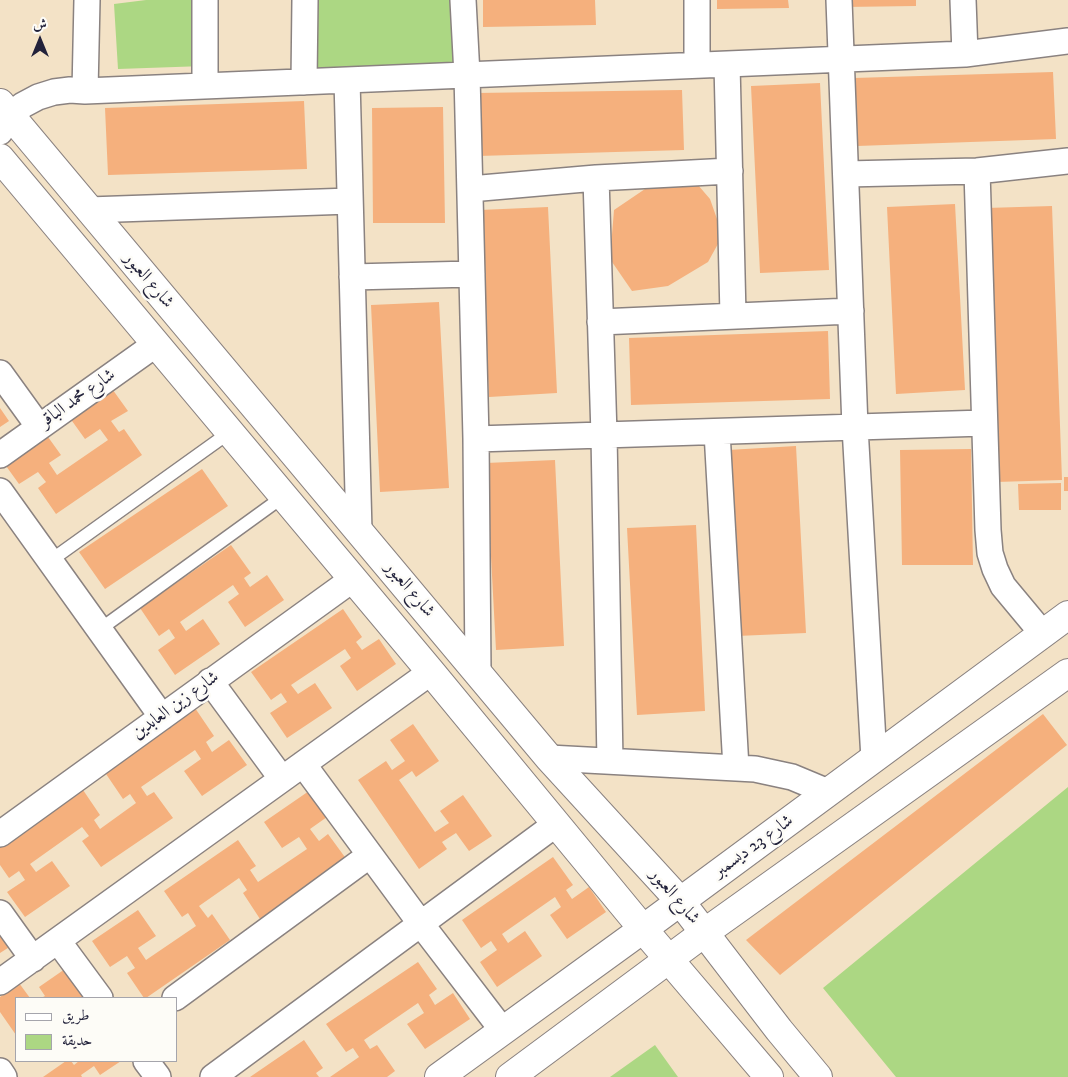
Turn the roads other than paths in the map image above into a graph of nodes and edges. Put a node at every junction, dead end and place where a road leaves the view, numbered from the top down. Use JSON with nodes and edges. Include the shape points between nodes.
{"nodes":[{"id":1,"x":87,"y":0,"type":"edge"},
{"id":2,"x":205,"y":0,"type":"edge"},
{"id":3,"x":305,"y":0,"type":"edge"},
{"id":4,"x":463,"y":0,"type":"edge"},
{"id":5,"x":697,"y":0,"type":"edge"},
{"id":6,"x":839,"y":0,"type":"edge"},
{"id":7,"x":963,"y":0,"type":"edge"},
{"id":8,"x":1068,"y":41,"type":"edge"},
{"id":9,"x":965,"y":54,"type":"junction"},
{"id":10,"x":842,"y":60,"type":"junction"},
{"id":11,"x":726,"y":64,"type":"junction"},
{"id":12,"x":698,"y":65,"type":"junction"},
{"id":13,"x":467,"y":75,"type":"junction"},
{"id":14,"x":347,"y":80,"type":"junction"},
{"id":15,"x":304,"y":82,"type":"junction"},
{"id":16,"x":205,"y":86,"type":"junction"},
{"id":17,"x":85,"y":91,"type":"junction"},
{"id":18,"x":3,"y":117,"type":"edge"},
{"id":19,"x":0,"y":158,"type":"edge"},
{"id":20,"x":1068,"y":161,"type":"edge"},
{"id":21,"x":730,"y":171,"type":"junction"},
{"id":22,"x":977,"y":171,"type":"junction"},
{"id":23,"x":846,"y":174,"type":"junction"},
{"id":24,"x":596,"y":178,"type":"junction"},
{"id":25,"x":470,"y":190,"type":"junction"},
{"id":26,"x":350,"y":201,"type":"junction"},
{"id":27,"x":89,"y":210,"type":"junction"},
{"id":28,"x":472,"y":274,"type":"junction"},
{"id":29,"x":352,"y":277,"type":"junction"},
{"id":30,"x":851,"y":311,"type":"junction"},
{"id":31,"x":733,"y":316,"type":"junction"},
{"id":32,"x":600,"y":322,"type":"junction"},
{"id":33,"x":156,"y":344,"type":"junction"},
{"id":34,"x":0,"y":373,"type":"edge"},
{"id":35,"x":984,"y":423,"type":"junction"},
{"id":36,"x":39,"y":427,"type":"junction"},
{"id":37,"x":855,"y":428,"type":"junction"},
{"id":38,"x":230,"y":432,"type":"junction"},
{"id":39,"x":717,"y":432,"type":"junction"},
{"id":40,"x":604,"y":436,"type":"junction"},
{"id":41,"x":476,"y":439,"type":"junction"},
{"id":42,"x":287,"y":445,"type":"junction"},
{"id":43,"x":0,"y":455,"type":"edge"},
{"id":44,"x":258,"y":466,"type":"junction"},
{"id":45,"x":0,"y":491,"type":"edge"},
{"id":46,"x":284,"y":496,"type":"junction"},
{"id":47,"x":359,"y":531,"type":"junction"},
{"id":48,"x":50,"y":560,"type":"junction"},
{"id":49,"x":353,"y":579,"type":"junction"},
{"id":50,"x":1068,"y":615,"type":"edge"},
{"id":51,"x":100,"y":630,"type":"junction"},
{"id":52,"x":1043,"y":634,"type":"junction"},
{"id":53,"x":431,"y":672,"type":"junction"},
{"id":54,"x":478,"y":672,"type":"junction"},
{"id":55,"x":1068,"y":673,"type":"edge"},
{"id":56,"x":210,"y":682,"type":"junction"},
{"id":57,"x":162,"y":717,"type":"junction"},
{"id":58,"x":549,"y":758,"type":"junction"},
{"id":59,"x":874,"y":759,"type":"junction"},
{"id":60,"x":610,"y":761,"type":"junction"},
{"id":61,"x":303,"y":764,"type":"junction"},
{"id":62,"x":736,"y":768,"type":"junction"},
{"id":63,"x":282,"y":779,"type":"junction"},
{"id":64,"x":828,"y":792,"type":"junction"},
{"id":65,"x":556,"y":824,"type":"junction"},
{"id":66,"x":0,"y":834,"type":"edge"},
{"id":67,"x":370,"y":855,"type":"junction"},
{"id":68,"x":680,"y":901,"type":"junction"},
{"id":69,"x":0,"y":913,"type":"edge"},
{"id":70,"x":421,"y":924,"type":"junction"},
{"id":71,"x":643,"y":929,"type":"junction"},
{"id":72,"x":704,"y":933,"type":"junction"},
{"id":73,"x":58,"y":941,"type":"junction"},
{"id":74,"x":33,"y":959,"type":"junction"},
{"id":75,"x":669,"y":959,"type":"junction"},
{"id":76,"x":0,"y":982,"type":"edge"},
{"id":77,"x":99,"y":997,"type":"edge"},
{"id":78,"x":175,"y":997,"type":"edge"},
{"id":79,"x":503,"y":1031,"type":"junction"},
{"id":80,"x":147,"y":1062,"type":"edge"},
{"id":81,"x":0,"y":1071,"type":"edge"},
{"id":82,"x":4,"y":1077,"type":"edge"},
{"id":83,"x":158,"y":1077,"type":"edge"},
{"id":84,"x":214,"y":1077,"type":"edge"},
{"id":85,"x":439,"y":1077,"type":"edge"},
{"id":86,"x":510,"y":1077,"type":"edge"},
{"id":87,"x":769,"y":1077,"type":"edge"},
{"id":88,"x":818,"y":1077,"type":"edge"}],
"edges":[{"from":1,"to":17,"type":"street"},
{"from":2,"to":16,"type":"street"},
{"from":3,"to":15,"type":"street"},
{"from":4,"to":13,"type":"street"},
{"from":5,"to":12,"type":"street"},
{"from":6,"to":10,"type":"street"},
{"from":7,"to":9,"type":"street"},
{"from":8,"to":9,"type":"street"},
{"from":9,"to":10,"type":"street"},
{"from":10,"to":11,"type":"street"},
{"from":10,"to":23,"type":"street"},
{"from":11,"to":12,"type":"street"},
{"from":11,"to":21,"type":"street"},
{"from":12,"to":13,"type":"street"},
{"from":13,"to":14,"type":"street"},
{"from":13,"to":25,"type":"street"},
{"from":14,"to":15,"type":"street"},
{"from":14,"to":26,"type":"street"},
{"from":15,"to":16,"type":"street"},
{"from":16,"to":17,"type":"street"},
{"from":17,"to":18,"type":"street","via":[[54,92],[38,97]]},
{"from":18,"to":27,"type":"street","name":"شارع العبور"},
{"from":19,"to":33,"type":"street","name":"شارع العبور"},
{"from":20,"to":22,"type":"street"},
{"from":21,"to":24,"type":"street"},
{"from":21,"to":31,"type":"street"},
{"from":22,"to":23,"type":"street"},
{"from":22,"to":35,"type":"street"},
{"from":23,"to":30,"type":"street"},
{"from":24,"to":25,"type":"street"},
{"from":24,"to":32,"type":"street"},
{"from":25,"to":28,"type":"street"},
{"from":26,"to":27,"type":"street"},
{"from":26,"to":29,"type":"street"},
{"from":27,"to":42,"type":"street","name":"شارع العبور"},
{"from":28,"to":29,"type":"street"},
{"from":28,"to":41,"type":"street"},
{"from":29,"to":47,"type":"street"},
{"from":30,"to":31,"type":"street"},
{"from":30,"to":37,"type":"street"},
{"from":31,"to":32,"type":"street"},
{"from":32,"to":40,"type":"street"},
{"from":33,"to":36,"type":"street","name":"شارع محمد الباقر"},
{"from":33,"to":38,"type":"street","name":"شارع العبور"},
{"from":34,"to":36,"type":"street"},
{"from":35,"to":37,"type":"street"},
{"from":35,"to":52,"type":"street","via":[[990,553],[1003,586]]},
{"from":36,"to":43,"type":"street","name":"شارع محمد الباقر"},
{"from":37,"to":39,"type":"street"},
{"from":37,"to":59,"type":"street"},
{"from":38,"to":44,"type":"street","name":"شارع العبور"},
{"from":38,"to":48,"type":"lane"},
{"from":39,"to":40,"type":"street"},
{"from":39,"to":62,"type":"street"},
{"from":40,"to":41,"type":"street"},
{"from":40,"to":60,"type":"street"},
{"from":41,"to":54,"type":"street"},
{"from":42,"to":44,"type":"street"},
{"from":42,"to":47,"type":"street","name":"شارع العبور"},
{"from":44,"to":46,"type":"street","name":"شارع العبور"},
{"from":45,"to":48,"type":"street"},
{"from":46,"to":49,"type":"street","name":"شارع العبور"},
{"from":46,"to":51,"type":"lane"},
{"from":47,"to":54,"type":"street","name":"شارع العبور"},
{"from":48,"to":51,"type":"street"},
{"from":49,"to":53,"type":"street","name":"شارع العبور"},
{"from":49,"to":56,"type":"street","name":"شارع زين العابدين"},
{"from":50,"to":52,"type":"street","name":"شارع 23 ديسمبر"},
{"from":51,"to":57,"type":"street"},
{"from":52,"to":59,"type":"street","name":"شارع 23 ديسمبر"},
{"from":53,"to":61,"type":"street"},
{"from":53,"to":65,"type":"street","name":"شارع العبور"},
{"from":54,"to":58,"type":"street","name":"شارع العبور"},
{"from":55,"to":72,"type":"street"},
{"from":56,"to":57,"type":"street","name":"شارع زين العابدين"},
{"from":56,"to":63,"type":"street"},
{"from":57,"to":66,"type":"street","name":"شارع زين العابدين"},
{"from":58,"to":60,"type":"street"},
{"from":58,"to":68,"type":"street","name":"شارع العبور"},
{"from":59,"to":64,"type":"street","name":"شارع 23 ديسمبر"},
{"from":60,"to":62,"type":"street"},
{"from":61,"to":63,"type":"street"},
{"from":61,"to":67,"type":"street"},
{"from":62,"to":64,"type":"street","via":[[774,772]]},
{"from":63,"to":73,"type":"street"},
{"from":64,"to":68,"type":"street","name":"شارع 23 ديسمبر"},
{"from":65,"to":70,"type":"street"},
{"from":65,"to":71,"type":"street","name":"شارع العبور"},
{"from":67,"to":70,"type":"street"},
{"from":67,"to":78,"type":"street"},
{"from":68,"to":71,"type":"street","name":"شارع 23 ديسمبر"},
{"from":68,"to":72,"type":"street","name":"شارع العبور"},
{"from":69,"to":74,"type":"street"},
{"from":70,"to":79,"type":"street"},
{"from":70,"to":84,"type":"street"},
{"from":71,"to":75,"type":"street","name":"شارع العبور"},
{"from":71,"to":79,"type":"street","name":"شارع 23 ديسمبر"},
{"from":72,"to":75,"type":"street"},
{"from":72,"to":88,"type":"street","name":"شارع العبور"},
{"from":73,"to":74,"type":"street"},
{"from":73,"to":77,"type":"street"},
{"from":74,"to":76,"type":"street"},
{"from":75,"to":86,"type":"street"},
{"from":75,"to":87,"type":"street","name":"شارع العبور"},
{"from":79,"to":85,"type":"street","name":"شارع 23 ديسمبر"},
{"from":80,"to":83,"type":"street"},
{"from":81,"to":82,"type":"street"}]}
